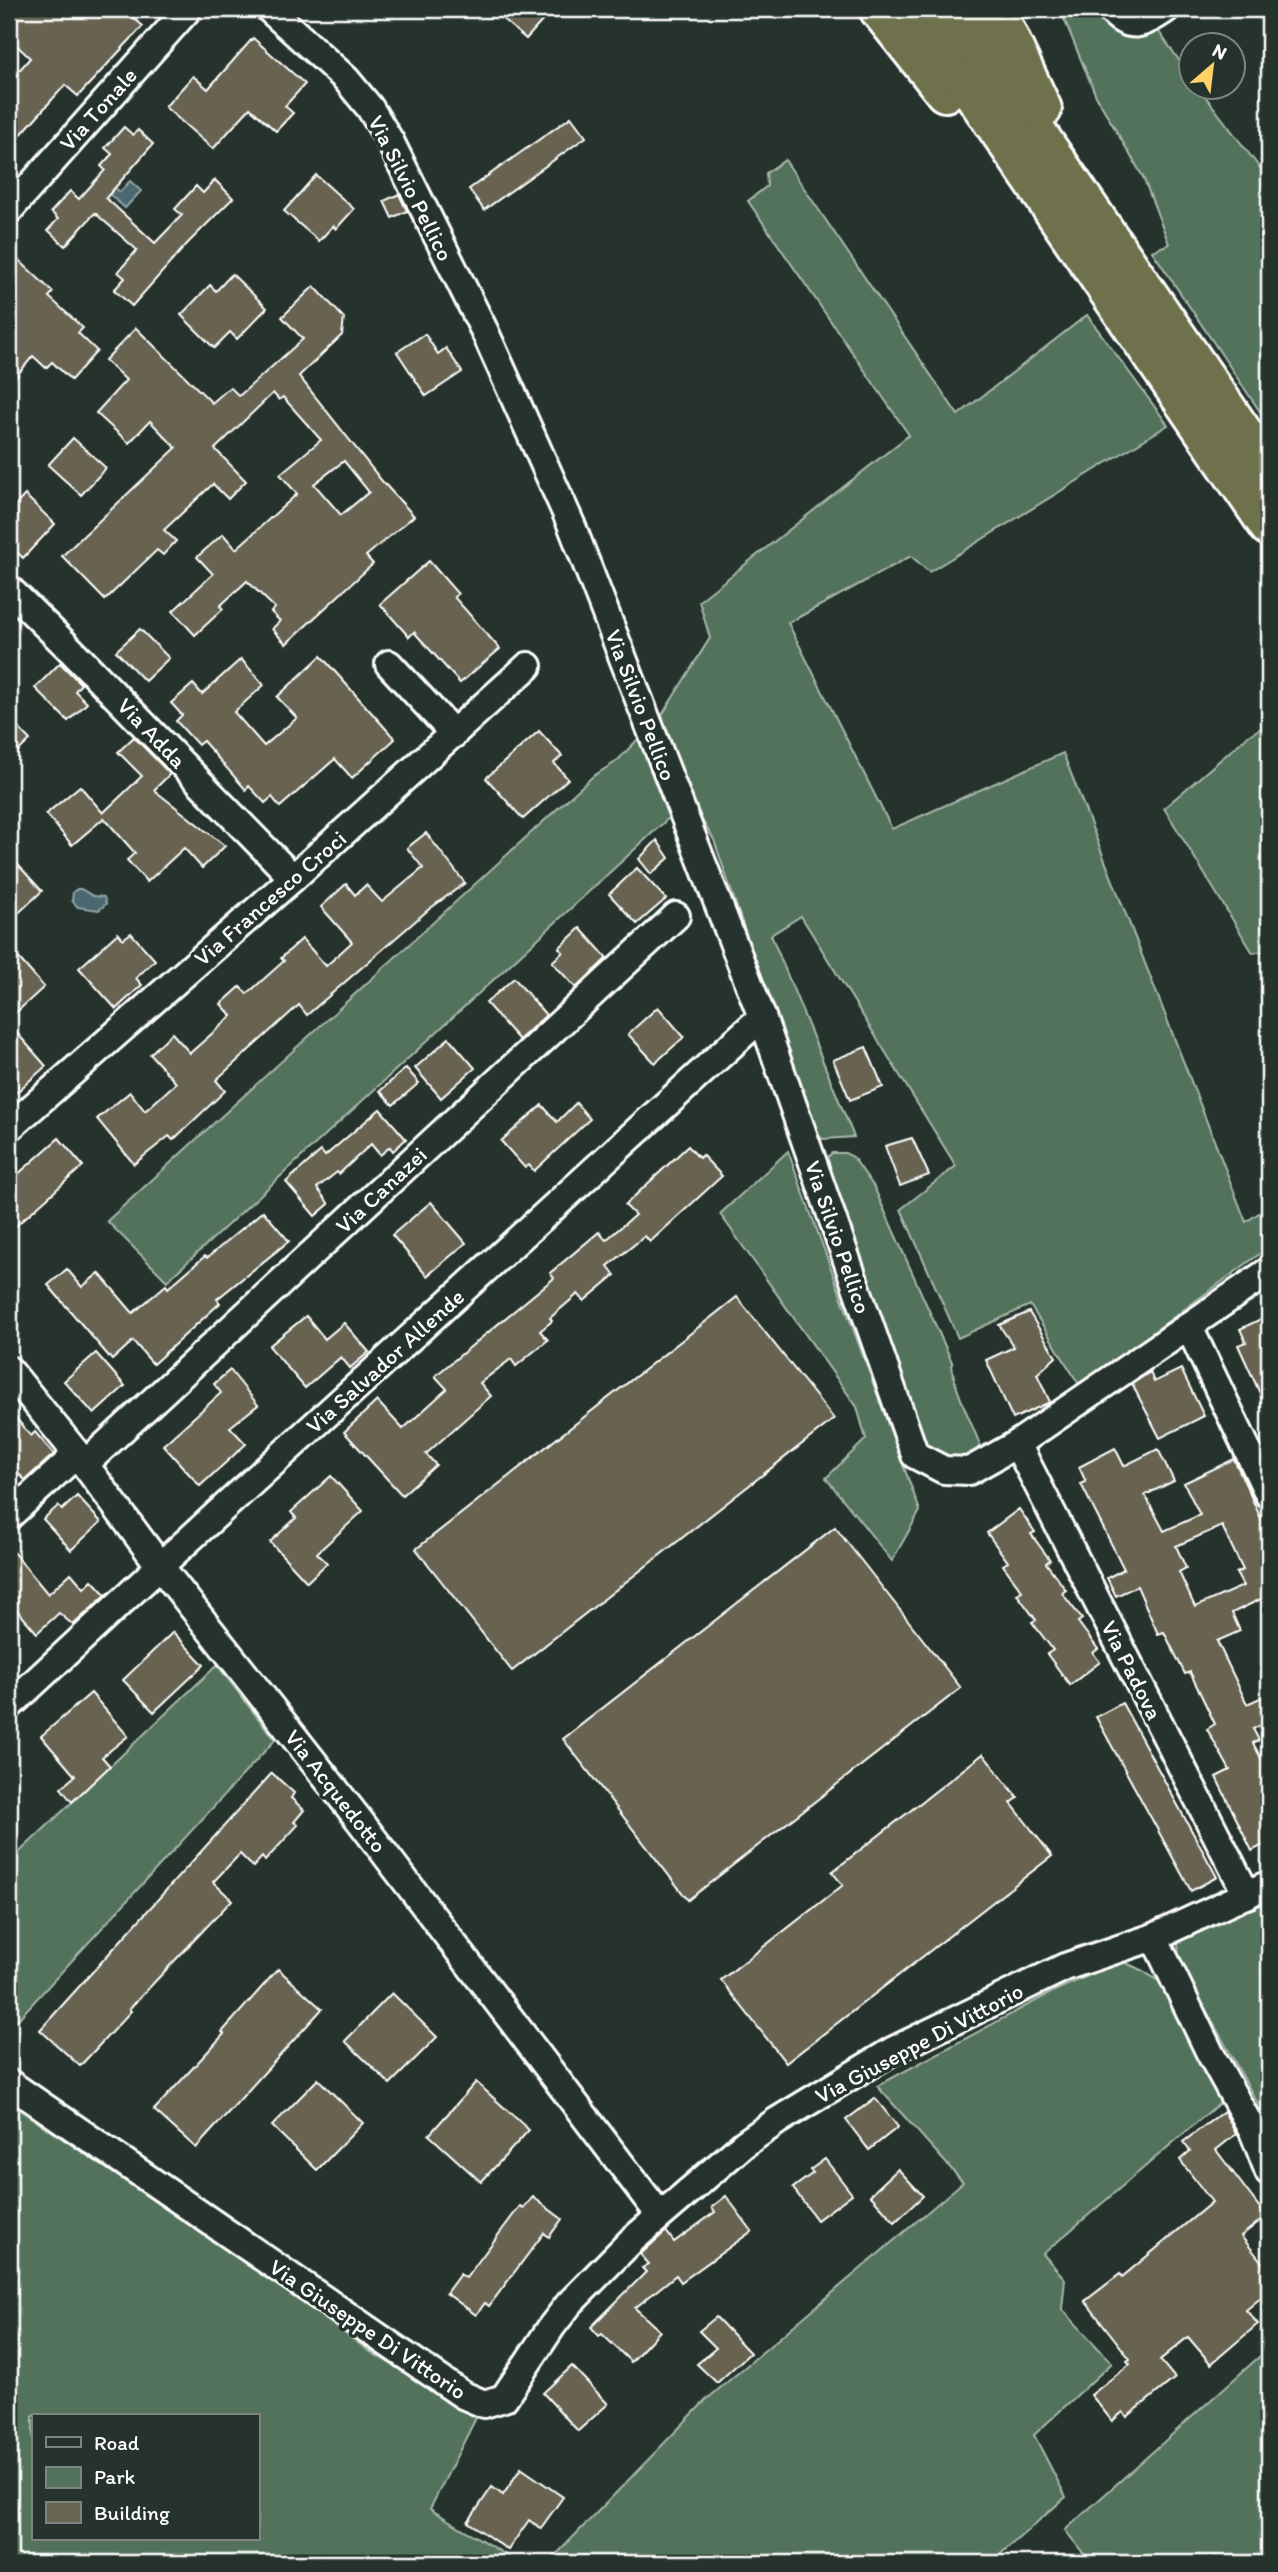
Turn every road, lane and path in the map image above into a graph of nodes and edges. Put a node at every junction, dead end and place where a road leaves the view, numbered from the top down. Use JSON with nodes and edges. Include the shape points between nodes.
{"nodes":[{"id":1,"x":188,"y":9,"type":"edge"},
{"id":2,"x":269,"y":9,"type":"edge"},
{"id":3,"x":879,"y":9,"type":"edge"},
{"id":4,"x":916,"y":9,"type":"edge"},
{"id":5,"x":952,"y":9,"type":"edge"},
{"id":6,"x":995,"y":9,"type":"edge"},
{"id":7,"x":1110,"y":9,"type":"edge"},
{"id":8,"x":1166,"y":9,"type":"edge"},
{"id":9,"x":1065,"y":200,"type":"junction"},
{"id":10,"x":9,"y":210,"type":"edge"},
{"id":11,"x":1269,"y":471,"type":"edge"},
{"id":12,"x":1269,"y":526,"type":"edge"},
{"id":13,"x":9,"y":589,"type":"edge"},
{"id":14,"x":389,"y":664,"type":"dead end"},
{"id":15,"x":528,"y":666,"type":"dead end"},
{"id":16,"x":454,"y":734,"type":"junction"},
{"id":17,"x":292,"y":878,"type":"junction"},
{"id":18,"x":676,"y":916,"type":"dead end"},
{"id":19,"x":762,"y":1017,"type":"junction"},
{"id":20,"x":9,"y":1128,"type":"edge"},
{"id":21,"x":1269,"y":1271,"type":"edge"},
{"id":22,"x":1189,"y":1327,"type":"junction"},
{"id":23,"x":9,"y":1370,"type":"edge"},
{"id":24,"x":1017,"y":1444,"type":"junction"},
{"id":25,"x":81,"y":1459,"type":"junction"},
{"id":26,"x":1269,"y":1495,"type":"edge"},
{"id":27,"x":9,"y":1516,"type":"edge"},
{"id":28,"x":160,"y":1566,"type":"junction"},
{"id":29,"x":9,"y":1706,"type":"edge"},
{"id":30,"x":1258,"y":1889,"type":"edge"},
{"id":31,"x":1154,"y":1937,"type":"junction"},
{"id":32,"x":9,"y":2083,"type":"edge"},
{"id":33,"x":1269,"y":2172,"type":"edge"},
{"id":34,"x":659,"y":2214,"type":"junction"}],
"edges":[{"from":1,"to":10,"type":"street","name":"Via Tonale"},
{"from":2,"to":19,"type":"street","name":"Via Silvio Pellico","via":[[346,79],[370,108],[485,332],[571,524]]},
{"from":3,"to":9,"type":"highway","via":[[954,103]]},
{"from":4,"to":9,"type":"highway"},
{"from":5,"to":9,"type":"highway"},
{"from":6,"to":9,"type":"highway","via":[[1010,37]]},
{"from":7,"to":8,"type":"street","via":[[1118,19],[1135,24]]},
{"from":9,"to":11,"type":"highway"},
{"from":9,"to":12,"type":"highway"},
{"from":13,"to":17,"type":"street","name":"Via Adda"},
{"from":14,"to":16,"type":"street"},
{"from":15,"to":16,"type":"street","name":"Via Francesco Croci"},
{"from":16,"to":17,"type":"street","name":"Via Francesco Croci"},
{"from":17,"to":20,"type":"street","name":"Via Francesco Croci"},
{"from":18,"to":25,"type":"street","name":"Via Canazei"},
{"from":19,"to":24,"type":"street","name":"Via Silvio Pellico","via":[[915,1455],[944,1470],[969,1471]]},
{"from":19,"to":28,"type":"street","name":"Via Salvador Allende"},
{"from":21,"to":22,"type":"street"},
{"from":22,"to":24,"type":"street"},
{"from":22,"to":26,"type":"street"},
{"from":23,"to":25,"type":"street","name":"Via Acquedotto"},
{"from":24,"to":30,"type":"street","name":"Via Padova"},
{"from":25,"to":27,"type":"street","name":"Via Canazei"},
{"from":25,"to":28,"type":"street","name":"Via Acquedotto"},
{"from":28,"to":29,"type":"street","name":"Via Salvador Allende"},
{"from":28,"to":34,"type":"street","name":"Via Acquedotto"},
{"from":30,"to":31,"type":"street","name":"Via Giuseppe Di Vittorio"},
{"from":31,"to":33,"type":"street","via":[[1253,2131]]},
{"from":31,"to":34,"type":"street","name":"Via Giuseppe Di Vittorio","via":[[1065,1967],[881,2057],[766,2129]]},
{"from":32,"to":34,"type":"street","name":"Via Giuseppe Di Vittorio","via":[[463,2395],[484,2404],[504,2398],[569,2304]]}]}
